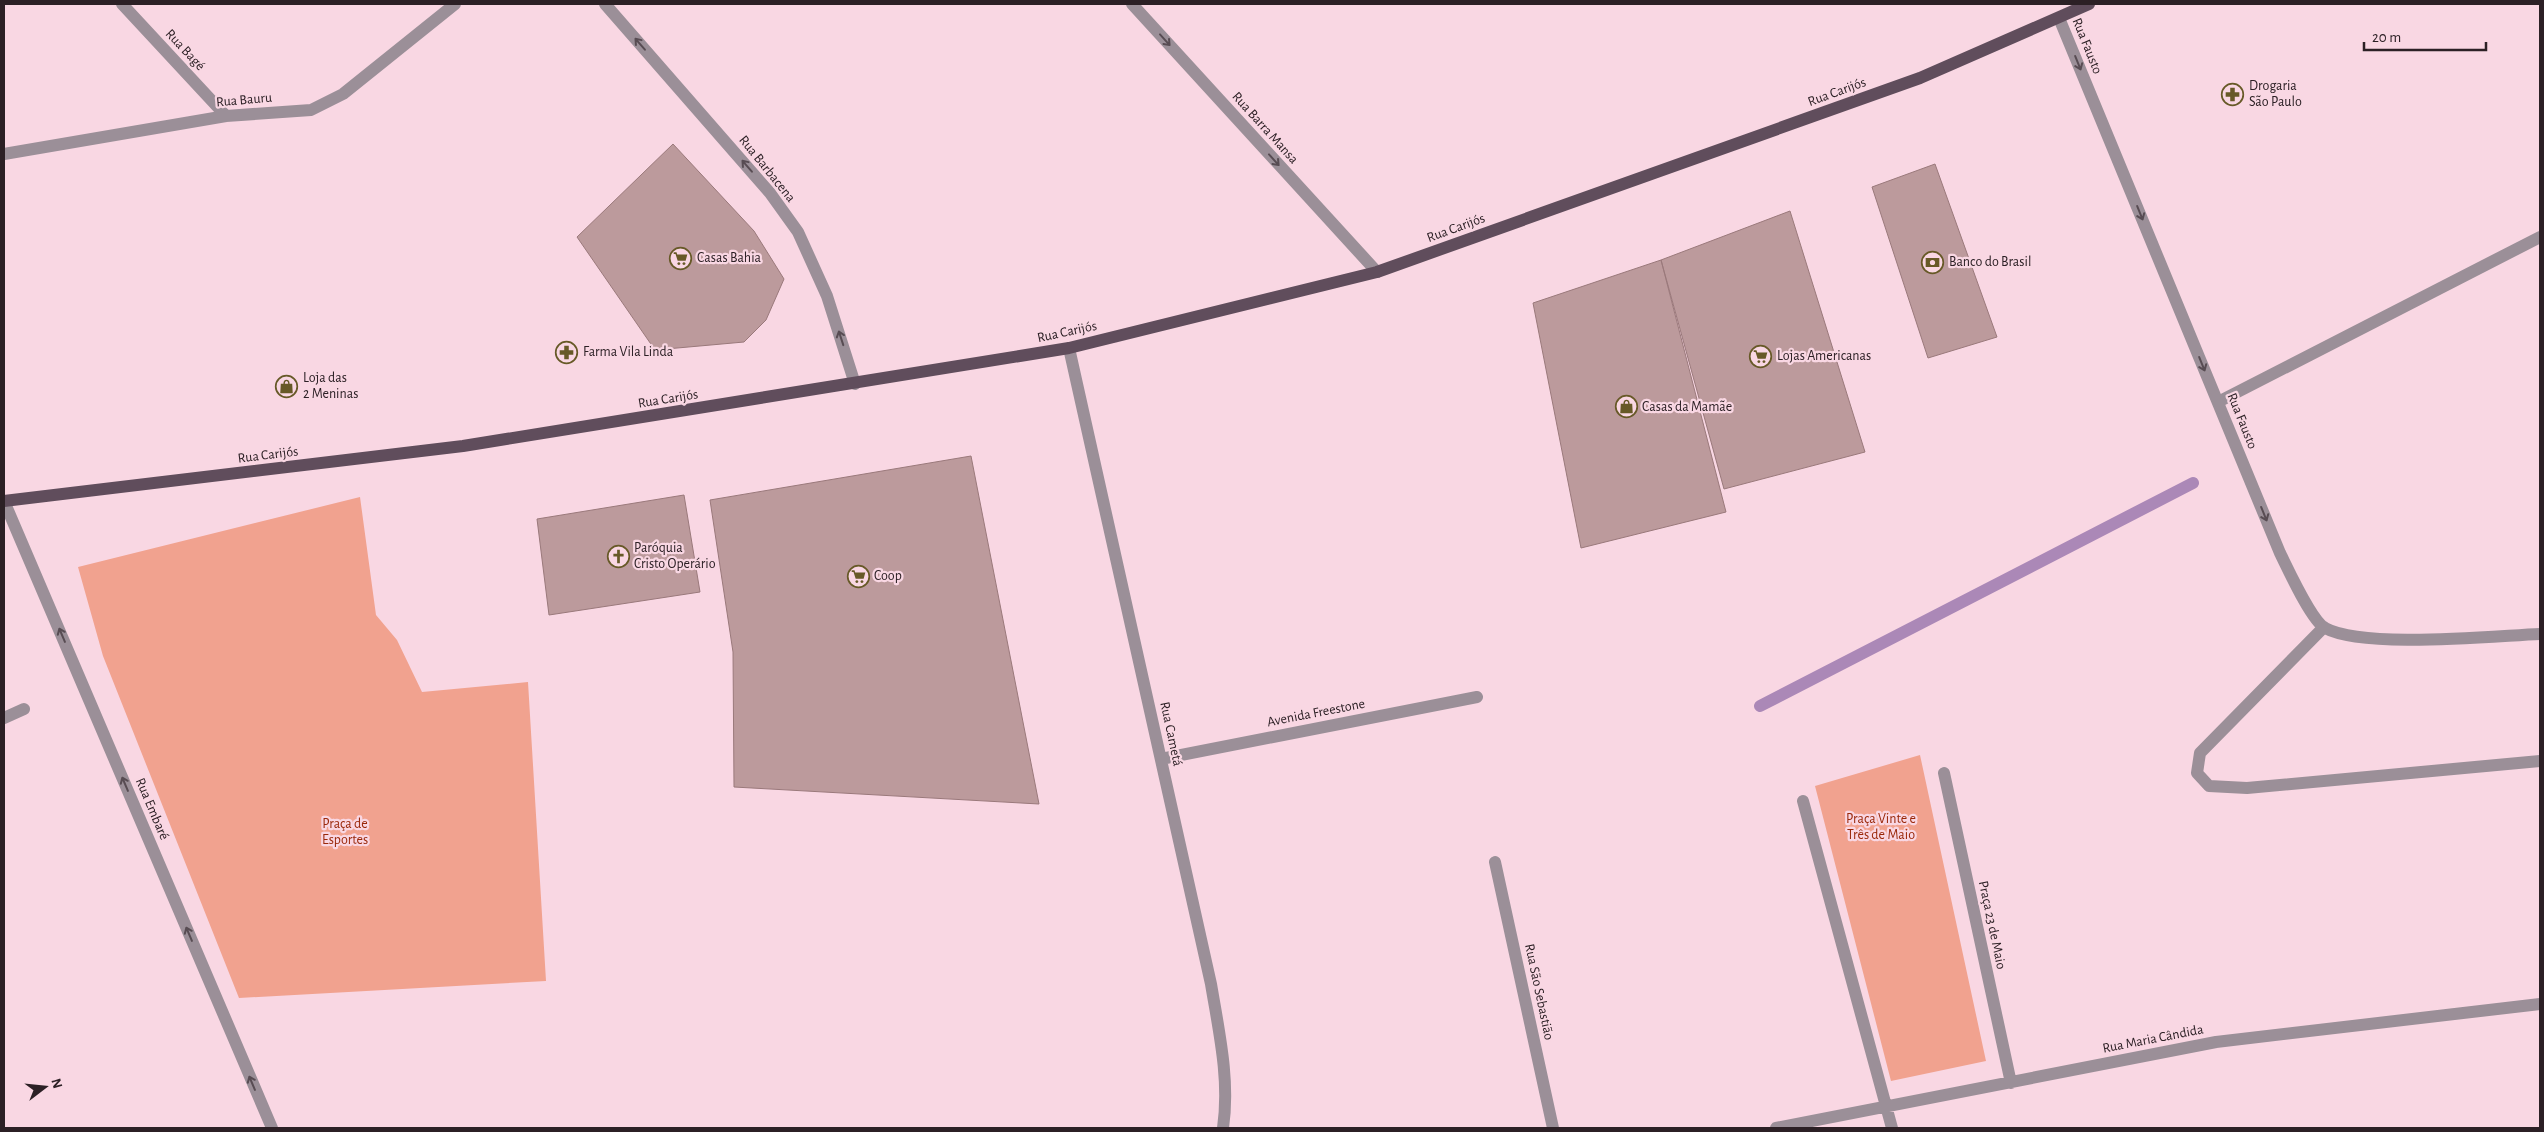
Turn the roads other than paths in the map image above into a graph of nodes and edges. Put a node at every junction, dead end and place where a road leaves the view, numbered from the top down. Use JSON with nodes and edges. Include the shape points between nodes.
{"nodes":[{"id":1,"x":122,"y":4,"type":"edge"},
{"id":2,"x":454,"y":4,"type":"edge"},
{"id":3,"x":605,"y":4,"type":"edge"},
{"id":4,"x":1132,"y":4,"type":"edge"},
{"id":5,"x":2089,"y":4,"type":"edge"},
{"id":6,"x":2059,"y":18,"type":"junction"},
{"id":7,"x":226,"y":116,"type":"junction"},
{"id":8,"x":4,"y":154,"type":"edge"},
{"id":9,"x":2540,"y":237,"type":"edge"},
{"id":10,"x":1377,"y":272,"type":"junction"},
{"id":11,"x":1069,"y":348,"type":"junction"},
{"id":12,"x":856,"y":384,"type":"junction"},
{"id":13,"x":2218,"y":402,"type":"junction"},
{"id":14,"x":4,"y":501,"type":"edge"},
{"id":15,"x":2324,"y":627,"type":"junction"},
{"id":16,"x":2540,"y":634,"type":"edge"},
{"id":17,"x":1477,"y":697,"type":"dead end"},
{"id":18,"x":24,"y":709,"type":"dead end"},
{"id":19,"x":4,"y":718,"type":"edge"},
{"id":20,"x":1161,"y":759,"type":"junction"},
{"id":21,"x":2540,"y":760,"type":"edge"},
{"id":22,"x":1944,"y":774,"type":"dead end"},
{"id":23,"x":1802,"y":801,"type":"dead end"},
{"id":24,"x":1495,"y":862,"type":"dead end"},
{"id":25,"x":2540,"y":1004,"type":"edge"},
{"id":26,"x":2012,"y":1083,"type":"junction"},
{"id":27,"x":1886,"y":1106,"type":"junction"},
{"id":28,"x":272,"y":1128,"type":"edge"},
{"id":29,"x":1223,"y":1128,"type":"edge"},
{"id":30,"x":1553,"y":1128,"type":"edge"},
{"id":31,"x":1776,"y":1128,"type":"edge"},
{"id":32,"x":1892,"y":1128,"type":"edge"}],
"edges":[{"from":1,"to":7,"type":"street","name":"Rua Bagé"},
{"from":2,"to":7,"type":"street","name":"Rua Bauru","via":[[343,94],[311,110]]},
{"from":12,"to":3,"type":"street","name":"Rua Barbacena","one_way":true,"via":[[827,296],[798,232],[770,193]]},
{"from":4,"to":10,"type":"street","name":"Rua Barra Mansa","one_way":true},
{"from":5,"to":6,"type":"main road","name":"Rua Carijós"},
{"from":6,"to":10,"type":"main road","name":"Rua Carijós","via":[[1920,78]]},
{"from":6,"to":13,"type":"street","name":"Rua Fausto","one_way":true},
{"from":7,"to":8,"type":"street","name":"Rua Bauru"},
{"from":9,"to":13,"type":"street"},
{"from":10,"to":11,"type":"main road","name":"Rua Carijós"},
{"from":11,"to":12,"type":"main road","name":"Rua Carijós"},
{"from":11,"to":20,"type":"street","name":"Rua Cametá"},
{"from":12,"to":14,"type":"main road","name":"Rua Carijós","via":[[464,446]]},
{"from":13,"to":15,"type":"street","name":"Rua Fausto","one_way":true,"via":[[2280,553]]},
{"from":28,"to":14,"type":"street","name":"Rua Embaré","one_way":true},
{"from":15,"to":16,"type":"street","via":[[2356,637],[2405,639]]},
{"from":15,"to":21,"type":"street","via":[[2200,754],[2196,773],[2209,786],[2247,788]]},
{"from":17,"to":20,"type":"street","name":"Avenida Freestone"},
{"from":18,"to":19,"type":"street"},
{"from":20,"to":29,"type":"street","name":"Rua Cametá","via":[[1212,993],[1224,1064],[1227,1103]]},
{"from":22,"to":26,"type":"street","name":"Praça 23 de Maio"},
{"from":23,"to":27,"type":"street"},
{"from":24,"to":30,"type":"street","name":"Rua São Sebastião"},
{"from":25,"to":26,"type":"street","name":"Rua Maria Cândida","via":[[2216,1042]]},
{"from":26,"to":27,"type":"street","name":"Rua Maria Cândida"},
{"from":27,"to":31,"type":"street","name":"Rua Maria Cândida"},
{"from":27,"to":32,"type":"street"}]}
